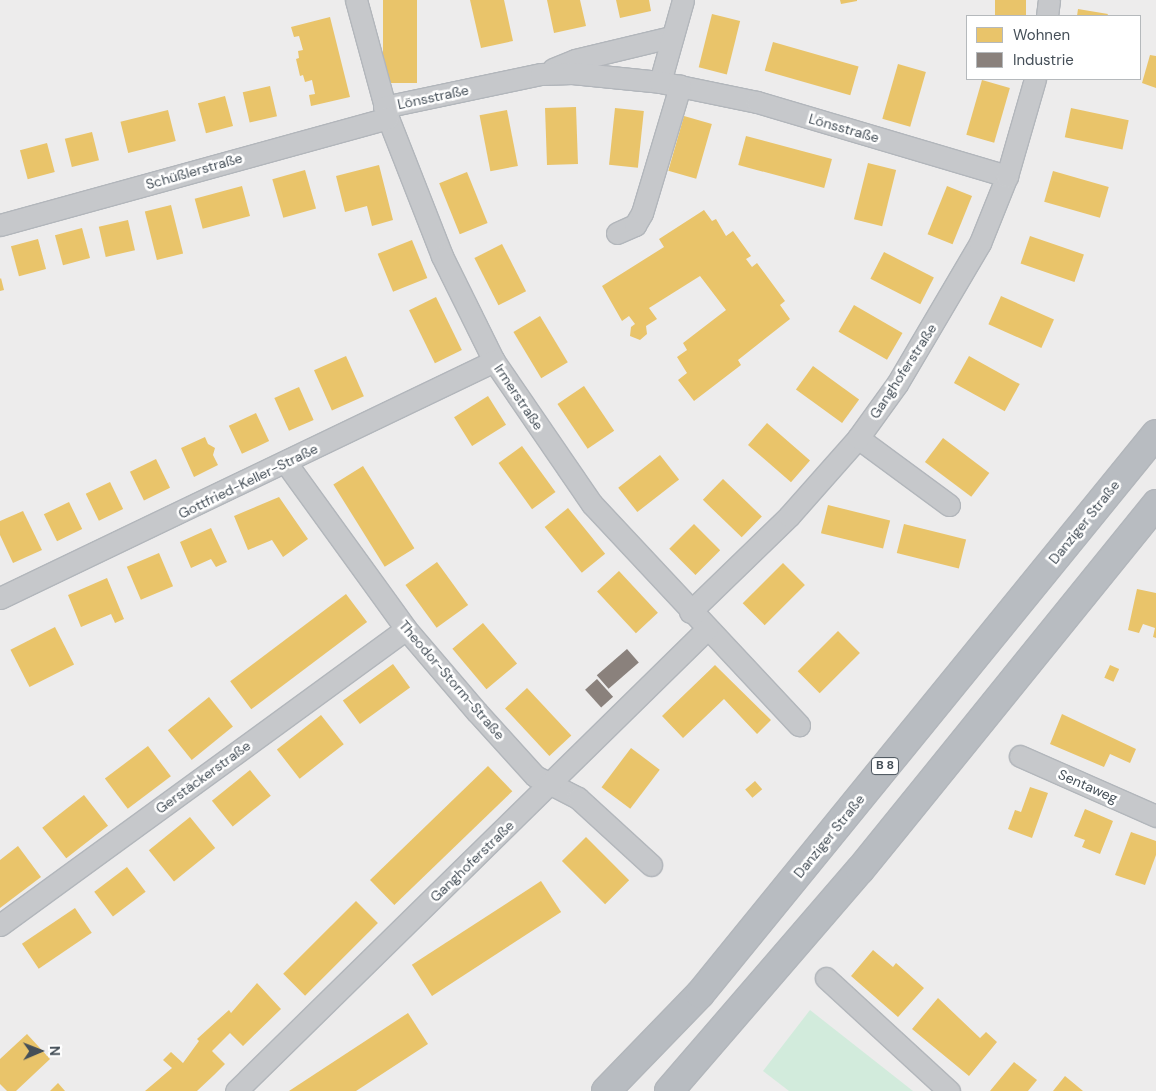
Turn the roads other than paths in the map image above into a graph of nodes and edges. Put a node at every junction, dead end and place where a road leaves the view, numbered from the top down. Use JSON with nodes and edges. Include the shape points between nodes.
{"nodes":[{"id":1,"x":356,"y":0,"type":"edge"},
{"id":2,"x":683,"y":0,"type":"edge"},
{"id":3,"x":1049,"y":0,"type":"edge"},
{"id":4,"x":1047,"y":15,"type":"edge"},
{"id":5,"x":671,"y":37,"type":"junction"},
{"id":6,"x":541,"y":74,"type":"junction"},
{"id":7,"x":1035,"y":80,"type":"edge"},
{"id":8,"x":670,"y":84,"type":"junction"},
{"id":9,"x":386,"y":112,"type":"junction"},
{"id":10,"x":1007,"y":176,"type":"junction"},
{"id":11,"x":0,"y":225,"type":"edge"},
{"id":12,"x":617,"y":233,"type":"dead end"},
{"id":13,"x":494,"y":361,"type":"junction"},
{"id":14,"x":1156,"y":434,"type":"edge"},
{"id":15,"x":858,"y":438,"type":"junction"},
{"id":16,"x":286,"y":463,"type":"junction"},
{"id":17,"x":1156,"y":504,"type":"edge"},
{"id":18,"x":949,"y":505,"type":"dead end"},
{"id":19,"x":0,"y":598,"type":"edge"},
{"id":20,"x":690,"y":612,"type":"junction"},
{"id":21,"x":406,"y":629,"type":"junction"},
{"id":22,"x":707,"y":629,"type":"junction"},
{"id":23,"x":799,"y":725,"type":"dead end"},
{"id":24,"x":1020,"y":756,"type":"dead end"},
{"id":25,"x":552,"y":784,"type":"junction"},
{"id":26,"x":1156,"y":816,"type":"edge"},
{"id":27,"x":651,"y":865,"type":"dead end"},
{"id":28,"x":0,"y":926,"type":"edge"},
{"id":29,"x":826,"y":978,"type":"dead end"},
{"id":30,"x":941,"y":1088,"type":"edge"},
{"id":31,"x":236,"y":1091,"type":"edge"},
{"id":32,"x":606,"y":1091,"type":"edge"},
{"id":33,"x":669,"y":1091,"type":"edge"}],
"edges":[{"from":1,"to":9,"type":"street","name":"Irmerstraße"},
{"from":2,"to":5,"type":"street"},
{"from":3,"to":4,"type":"street"},
{"from":5,"to":6,"type":"street","name":"Lönsstraße","via":[[575,60]]},
{"from":5,"to":8,"type":"street"},
{"from":6,"to":8,"type":"street","name":"Lönsstraße","via":[[572,73]]},
{"from":6,"to":9,"type":"street","name":"Lönsstraße"},
{"from":7,"to":10,"type":"street","name":"Ganghoferstraße"},
{"from":8,"to":10,"type":"street","name":"Lönsstraße","via":[[757,102]]},
{"from":8,"to":12,"type":"street","via":[[642,213],[635,225]]},
{"from":9,"to":11,"type":"street","name":"Schüßlerstraße"},
{"from":9,"to":13,"type":"street","name":"Irmerstraße","via":[[442,256]]},
{"from":10,"to":15,"type":"street","name":"Ganghoferstraße","via":[[980,243],[942,312]]},
{"from":13,"to":16,"type":"street","name":"Gottfried-Keller-Straße"},
{"from":13,"to":20,"type":"street","name":"Irmerstraße","via":[[592,504]]},
{"from":14,"to":32,"type":"highway","name":"Danziger Straße","number":"B 8","via":[[700,994]]},
{"from":15,"to":18,"type":"street"},
{"from":15,"to":20,"type":"street","name":"Ganghoferstraße","via":[[788,516]]},
{"from":16,"to":19,"type":"street","name":"Gottfried-Keller-Straße"},
{"from":16,"to":21,"type":"street","name":"Theodor-Storm-Straße"},
{"from":17,"to":33,"type":"highway","via":[[860,870]]},
{"from":20,"to":22,"type":"street","name":"Irmerstraße"},
{"from":21,"to":25,"type":"street","name":"Theodor-Storm-Straße","via":[[536,776]]},
{"from":21,"to":28,"type":"street","name":"Gerstäckerstraße"},
{"from":22,"to":23,"type":"street","name":"Irmerstraße"},
{"from":22,"to":25,"type":"street","name":"Ganghoferstraße"},
{"from":24,"to":26,"type":"street","name":"Sentaweg"},
{"from":25,"to":27,"type":"street","name":"Theodor-Storm-Straße","via":[[578,798]]},
{"from":25,"to":31,"type":"street","name":"Ganghoferstraße"},
{"from":29,"to":30,"type":"street"}]}
